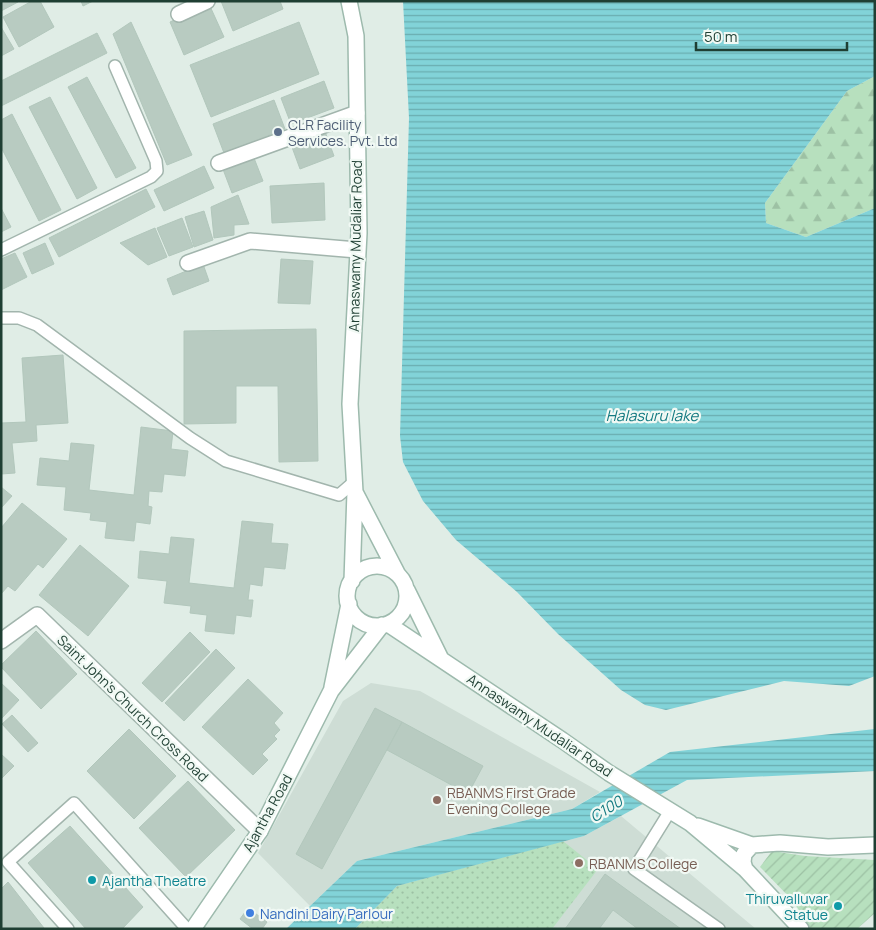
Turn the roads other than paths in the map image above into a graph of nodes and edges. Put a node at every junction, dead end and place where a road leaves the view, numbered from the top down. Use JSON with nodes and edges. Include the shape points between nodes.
{"nodes":[{"id":1,"x":207,"y":1,"type":"edge"},
{"id":2,"x":349,"y":1,"type":"edge"},
{"id":3,"x":180,"y":14,"type":"dead end"},
{"id":4,"x":115,"y":66,"type":"dead end"},
{"id":5,"x":357,"y":113,"type":"junction"},
{"id":6,"x":219,"y":163,"type":"dead end"},
{"id":7,"x":1,"y":250,"type":"edge"},
{"id":8,"x":357,"y":250,"type":"junction"},
{"id":9,"x":188,"y":263,"type":"dead end"},
{"id":10,"x":1,"y":318,"type":"edge"},
{"id":11,"x":354,"y":487,"type":"junction"},
{"id":12,"x":397,"y":573,"type":"junction"},
{"id":13,"x":352,"y":581,"type":"junction"},
{"id":14,"x":406,"y":587,"type":"junction"},
{"id":15,"x":349,"y":604,"type":"junction"},
{"id":16,"x":385,"y":625,"type":"junction"},
{"id":17,"x":1,"y":641,"type":"edge"},
{"id":18,"x":441,"y":658,"type":"junction"},
{"id":19,"x":331,"y":691,"type":"junction"},
{"id":20,"x":667,"y":809,"type":"junction"},
{"id":21,"x":690,"y":823,"type":"junction"},
{"id":22,"x":260,"y":830,"type":"junction"},
{"id":23,"x":752,"y":845,"type":"junction"},
{"id":24,"x":875,"y":845,"type":"edge"},
{"id":25,"x":745,"y":869,"type":"junction"},
{"id":26,"x":68,"y":929,"type":"edge"},
{"id":27,"x":187,"y":929,"type":"edge"},
{"id":28,"x":193,"y":929,"type":"edge"},
{"id":29,"x":719,"y":929,"type":"edge"},
{"id":30,"x":801,"y":929,"type":"edge"}],
"edges":[{"from":1,"to":3,"type":"street"},
{"from":2,"to":5,"type":"street","name":"Annaswamy Mudaliar Road","via":[[356,36]]},
{"from":4,"to":7,"type":"lane","via":[[156,161],[157,171],[151,178]]},
{"from":5,"to":6,"type":"street"},
{"from":5,"to":8,"type":"street","name":"Annaswamy Mudaliar Road"},
{"from":8,"to":9,"type":"street","via":[[250,241]]},
{"from":8,"to":11,"type":"street","name":"Annaswamy Mudaliar Road","via":[[350,404]]},
{"from":10,"to":11,"type":"lane","via":[[19,318],[37,325],[226,461],[339,496]]},
{"from":11,"to":12,"type":"street"},
{"from":11,"to":13,"type":"street","name":"Annaswamy Mudaliar Road"},
{"from":12,"to":13,"type":"street","via":[[381,566],[373,567],[364,569]]},
{"from":12,"to":14,"type":"street"},
{"from":13,"to":15,"type":"street","via":[[348,592]]},
{"from":14,"to":16,"type":"street","via":[[406,604],[402,613]]},
{"from":14,"to":18,"type":"street"},
{"from":15,"to":16,"type":"street","via":[[358,619]]},
{"from":15,"to":19,"type":"street"},
{"from":16,"to":18,"type":"street","name":"Annaswamy Mudaliar Road"},
{"from":16,"to":19,"type":"street"},
{"from":17,"to":22,"type":"street","name":"Saint John's Church Cross Road","via":[[37,615]]},
{"from":18,"to":20,"type":"street","name":"Annaswamy Mudaliar Road"},
{"from":19,"to":22,"type":"street","name":"Ajantha Road"},
{"from":20,"to":21,"type":"street","name":"Annaswamy Mudaliar Road"},
{"from":20,"to":29,"type":"lane","via":[[634,869]]},
{"from":21,"to":23,"type":"street","name":"Annaswamy Mudaliar Road"},
{"from":21,"to":25,"type":"street","name":"Annaswamy Mudaliar Road"},
{"from":22,"to":28,"type":"street","name":"Ajantha Road"},
{"from":23,"to":24,"type":"street"},
{"from":23,"to":25,"type":"street","via":[[744,854]]},
{"from":25,"to":30,"type":"street","name":"Annaswamy Mudaliar Road"},
{"from":26,"to":27,"type":"lane","via":[[8,862],[74,803]]}]}
